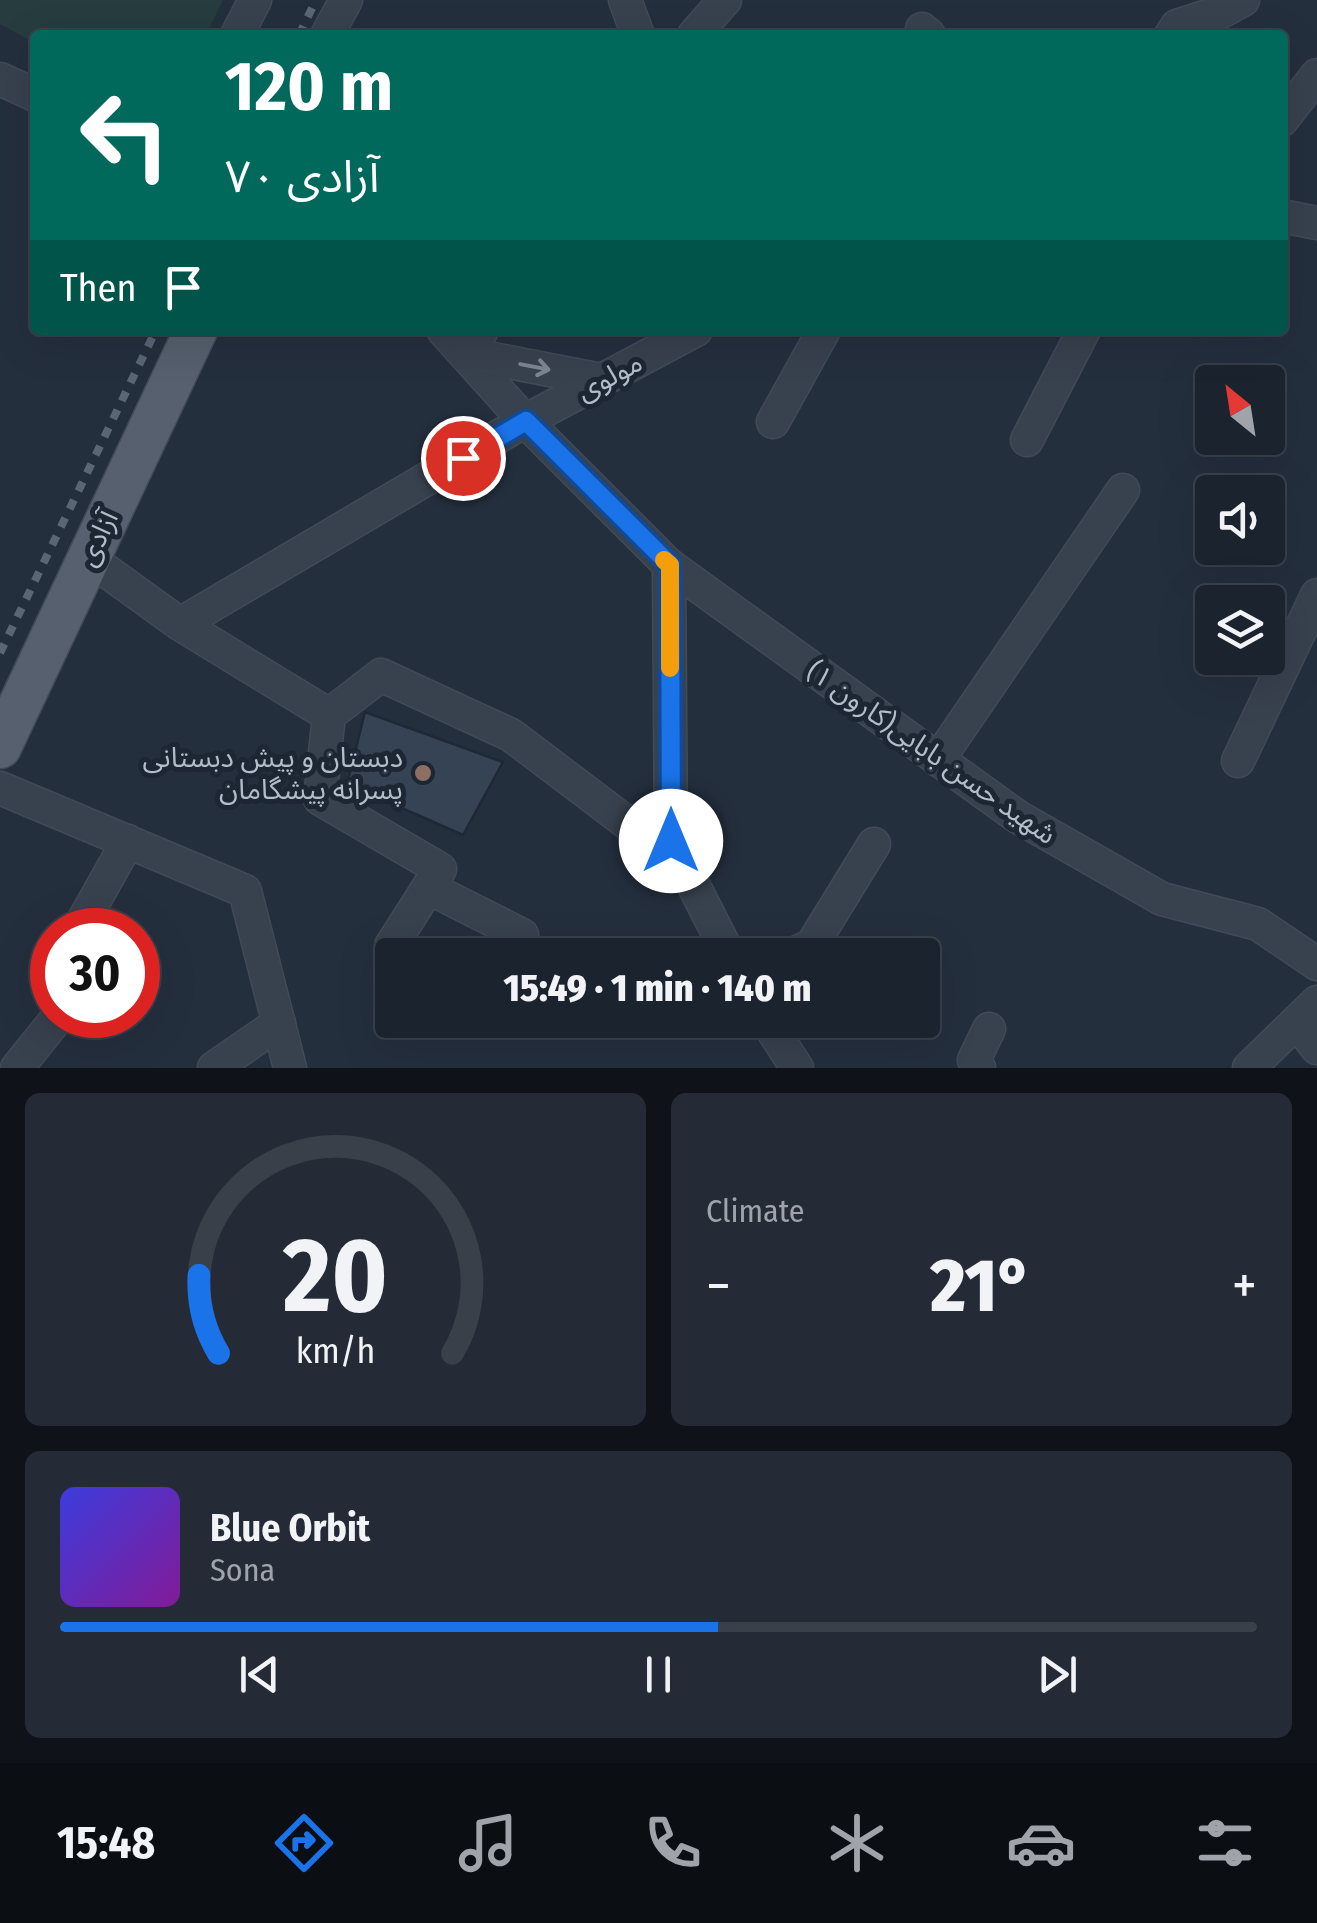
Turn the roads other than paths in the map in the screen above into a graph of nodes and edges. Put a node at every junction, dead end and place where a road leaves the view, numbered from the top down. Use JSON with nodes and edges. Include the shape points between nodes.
{"nodes":[{"id":1,"x":255,"y":0,"type":"edge"},
{"id":2,"x":346,"y":0,"type":"edge"},
{"id":3,"x":370,"y":0,"type":"edge"},
{"id":4,"x":625,"y":0,"type":"edge"},
{"id":5,"x":725,"y":0,"type":"edge"},
{"id":6,"x":1243,"y":0,"type":"edge"},
{"id":7,"x":239,"y":30,"type":"edge"},
{"id":8,"x":330,"y":30,"type":"edge"},
{"id":9,"x":355,"y":30,"type":"edge"},
{"id":10,"x":636,"y":30,"type":"edge"},
{"id":11,"x":698,"y":30,"type":"edge"},
{"id":12,"x":1175,"y":30,"type":"edge"},
{"id":13,"x":1316,"y":61,"type":"edge"},
{"id":14,"x":1288,"y":110,"type":"edge"},
{"id":15,"x":194,"y":335,"type":"edge"},
{"id":16,"x":687,"y":335,"type":"edge"},
{"id":17,"x":821,"y":335,"type":"edge"},
{"id":18,"x":1081,"y":335,"type":"edge"},
{"id":19,"x":475,"y":342,"type":"edge"},
{"id":20,"x":602,"y":380,"type":"junction"},
{"id":21,"x":526,"y":421,"type":"junction"},
{"id":22,"x":773,"y":422,"type":"dead end"},
{"id":23,"x":1026,"y":440,"type":"dead end"},
{"id":24,"x":1123,"y":490,"type":"dead end"},
{"id":25,"x":86,"y":558,"type":"junction"},
{"id":26,"x":670,"y":565,"type":"junction"},
{"id":27,"x":1317,"y":595,"type":"edge"},
{"id":28,"x":180,"y":624,"type":"junction"},
{"id":29,"x":1305,"y":656,"type":"edge"},
{"id":30,"x":329,"y":715,"type":"junction"},
{"id":31,"x":0,"y":746,"type":"edge"},
{"id":32,"x":938,"y":760,"type":"junction"},
{"id":33,"x":1238,"y":761,"type":"dead end"},
{"id":34,"x":0,"y":788,"type":"edge"},
{"id":35,"x":128,"y":842,"type":"junction"},
{"id":36,"x":874,"y":844,"type":"dead end"},
{"id":37,"x":684,"y":866,"type":"junction"},
{"id":38,"x":429,"y":888,"type":"junction"},
{"id":39,"x":90,"y":908,"type":"edge"},
{"id":40,"x":522,"y":935,"type":"dead end"},
{"id":41,"x":396,"y":938,"type":"edge"},
{"id":42,"x":720,"y":938,"type":"edge"},
{"id":43,"x":816,"y":938,"type":"edge"},
{"id":44,"x":1317,"y":964,"type":"edge"},
{"id":45,"x":1307,"y":1012,"type":"edge"},
{"id":46,"x":278,"y":1023,"type":"junction"},
{"id":47,"x":989,"y":1029,"type":"dead end"},
{"id":48,"x":41,"y":1038,"type":"edge"},
{"id":49,"x":778,"y":1038,"type":"edge"},
{"id":50,"x":1317,"y":1048,"type":"edge"},
{"id":51,"x":17,"y":1068,"type":"edge"},
{"id":52,"x":214,"y":1068,"type":"edge"},
{"id":53,"x":290,"y":1068,"type":"edge"},
{"id":54,"x":797,"y":1068,"type":"edge"},
{"id":55,"x":979,"y":1068,"type":"edge"},
{"id":56,"x":1249,"y":1068,"type":"edge"}],
"edges":[{"from":1,"to":7,"type":"street"},
{"from":2,"to":8,"type":"street"},
{"from":3,"to":9,"type":"street"},
{"from":4,"to":10,"type":"street"},
{"from":5,"to":11,"type":"street"},
{"from":6,"to":12,"type":"street"},
{"from":13,"to":14,"type":"street"},
{"from":15,"to":25,"type":"main road","name":"آزادی"},
{"from":16,"to":20,"type":"street","name":"مولوی"},
{"from":17,"to":22,"type":"street"},
{"from":18,"to":23,"type":"street"},
{"from":19,"to":20,"type":"street","one_way":true},
{"from":19,"to":21,"type":"street"},
{"from":20,"to":21,"type":"street","name":"مولوی"},
{"from":21,"to":26,"type":"street","name":"شهید حسن بابایی(کارون ۱)"},
{"from":21,"to":28,"type":"street","name":"مولوی"},
{"from":24,"to":32,"type":"street"},
{"from":25,"to":28,"type":"street"},
{"from":25,"to":31,"type":"main road","name":"آزادی"},
{"from":26,"to":32,"type":"street","name":"شهید حسن بابایی(کارون ۱)"},
{"from":26,"to":37,"type":"street","via":[[671,841]]},
{"from":27,"to":29,"type":"street"},
{"from":28,"to":30,"type":"street"},
{"from":29,"to":33,"type":"street"},
{"from":30,"to":37,"type":"street","via":[[380,675],[511,734]]},
{"from":30,"to":38,"type":"street","via":[[320,799],[440,870]]},
{"from":32,"to":44,"type":"street","name":"شهید حسن بابایی(کارون ۱)","via":[[1018,817],[1162,899],[1258,924]]},
{"from":34,"to":35,"type":"street"},
{"from":35,"to":39,"type":"street"},
{"from":35,"to":46,"type":"street","via":[[245,891]]},
{"from":36,"to":43,"type":"street"},
{"from":37,"to":42,"type":"street"},
{"from":38,"to":40,"type":"street"},
{"from":38,"to":41,"type":"street"},
{"from":45,"to":50,"type":"street"},
{"from":45,"to":56,"type":"street"},
{"from":46,"to":52,"type":"street"},
{"from":46,"to":53,"type":"street"},
{"from":47,"to":55,"type":"street","via":[[974,1060]]},
{"from":48,"to":51,"type":"street"},
{"from":49,"to":54,"type":"street"}]}
